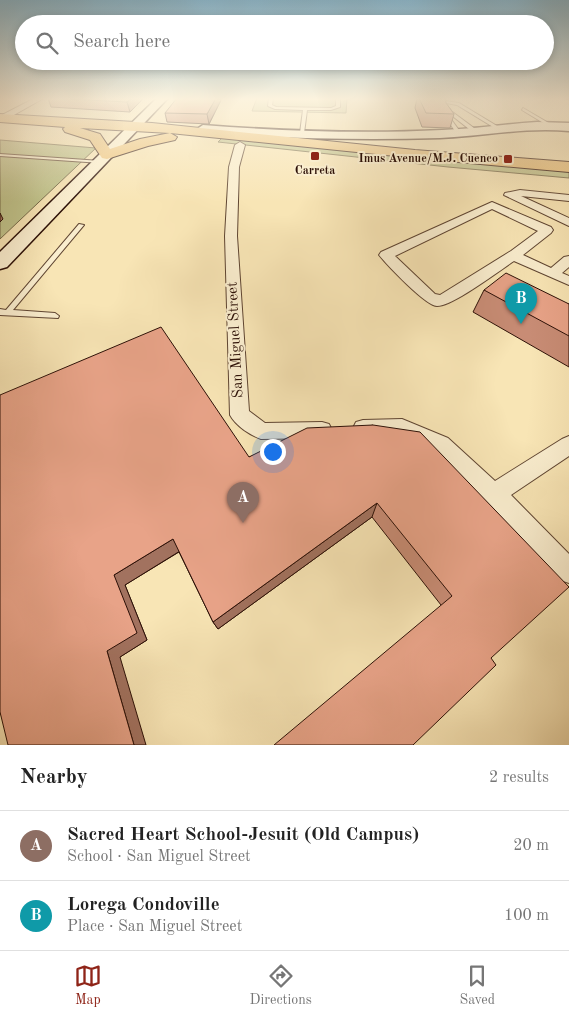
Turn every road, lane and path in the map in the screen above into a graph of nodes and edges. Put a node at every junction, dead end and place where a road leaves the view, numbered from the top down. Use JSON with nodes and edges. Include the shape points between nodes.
{"nodes":[{"id":1,"x":85,"y":133,"type":"edge"},
{"id":2,"x":129,"y":133,"type":"edge"},
{"id":3,"x":150,"y":133,"type":"edge"},
{"id":4,"x":226,"y":133,"type":"edge"},
{"id":5,"x":291,"y":133,"type":"edge"},
{"id":6,"x":302,"y":133,"type":"joint"},
{"id":7,"x":459,"y":133,"type":"joint"},
{"id":8,"x":463,"y":133,"type":"edge"},
{"id":9,"x":170,"y":137,"type":"junction"},
{"id":10,"x":240,"y":145,"type":"junction"},
{"id":11,"x":0,"y":155,"type":"edge"},
{"id":12,"x":104,"y":158,"type":"junction"},
{"id":13,"x":569,"y":167,"type":"edge"},
{"id":14,"x":569,"y":178,"type":"edge"},
{"id":15,"x":569,"y":198,"type":"edge"},
{"id":16,"x":569,"y":222,"type":"edge"},
{"id":17,"x":81,"y":225,"type":"dead end"},
{"id":18,"x":513,"y":256,"type":"junction"},
{"id":19,"x":569,"y":260,"type":"edge"},
{"id":20,"x":0,"y":263,"type":"edge"},
{"id":21,"x":553,"y":273,"type":"junction"},
{"id":22,"x":569,"y":280,"type":"edge"},
{"id":23,"x":4,"y":312,"type":"edge"},
{"id":24,"x":55,"y":316,"type":"dead end"},
{"id":25,"x":569,"y":445,"type":"edge"},
{"id":26,"x":494,"y":494,"type":"junction"},
{"id":27,"x":569,"y":571,"type":"edge"}],
"edges":[{"from":1,"to":12,"type":"main road","via":[[95,137]]},
{"from":2,"to":12,"type":"main road"},
{"from":3,"to":9,"type":"main road"},
{"from":4,"to":13,"type":"main road"},
{"from":5,"to":6,"type":"main road"},
{"from":6,"to":7,"type":"main road"},
{"from":7,"to":8,"type":"main road"},
{"from":9,"to":10,"type":"main road"},
{"from":9,"to":12,"type":"main road","via":[[145,142]]},
{"from":10,"to":14,"type":"main road"},
{"from":10,"to":26,"type":"street","name":"San Miguel Street","via":[[234,166],[231,236],[240,415],[261,431],[402,427],[441,444]]},
{"from":11,"to":12,"type":"lane"},
{"from":12,"to":20,"type":"main road"},
{"from":15,"to":16,"type":"street","via":[[509,194]]},
{"from":17,"to":23,"type":"lane"},
{"from":18,"to":18,"type":"street","via":[[438,301],[386,255],[492,205],[546,230]]},
{"from":18,"to":21,"type":"street"},
{"from":19,"to":21,"type":"street"},
{"from":21,"to":22,"type":"street"},
{"from":23,"to":24,"type":"lane"},
{"from":25,"to":26,"type":"street"},
{"from":26,"to":27,"type":"street","name":"San Miguel Street"}]}
